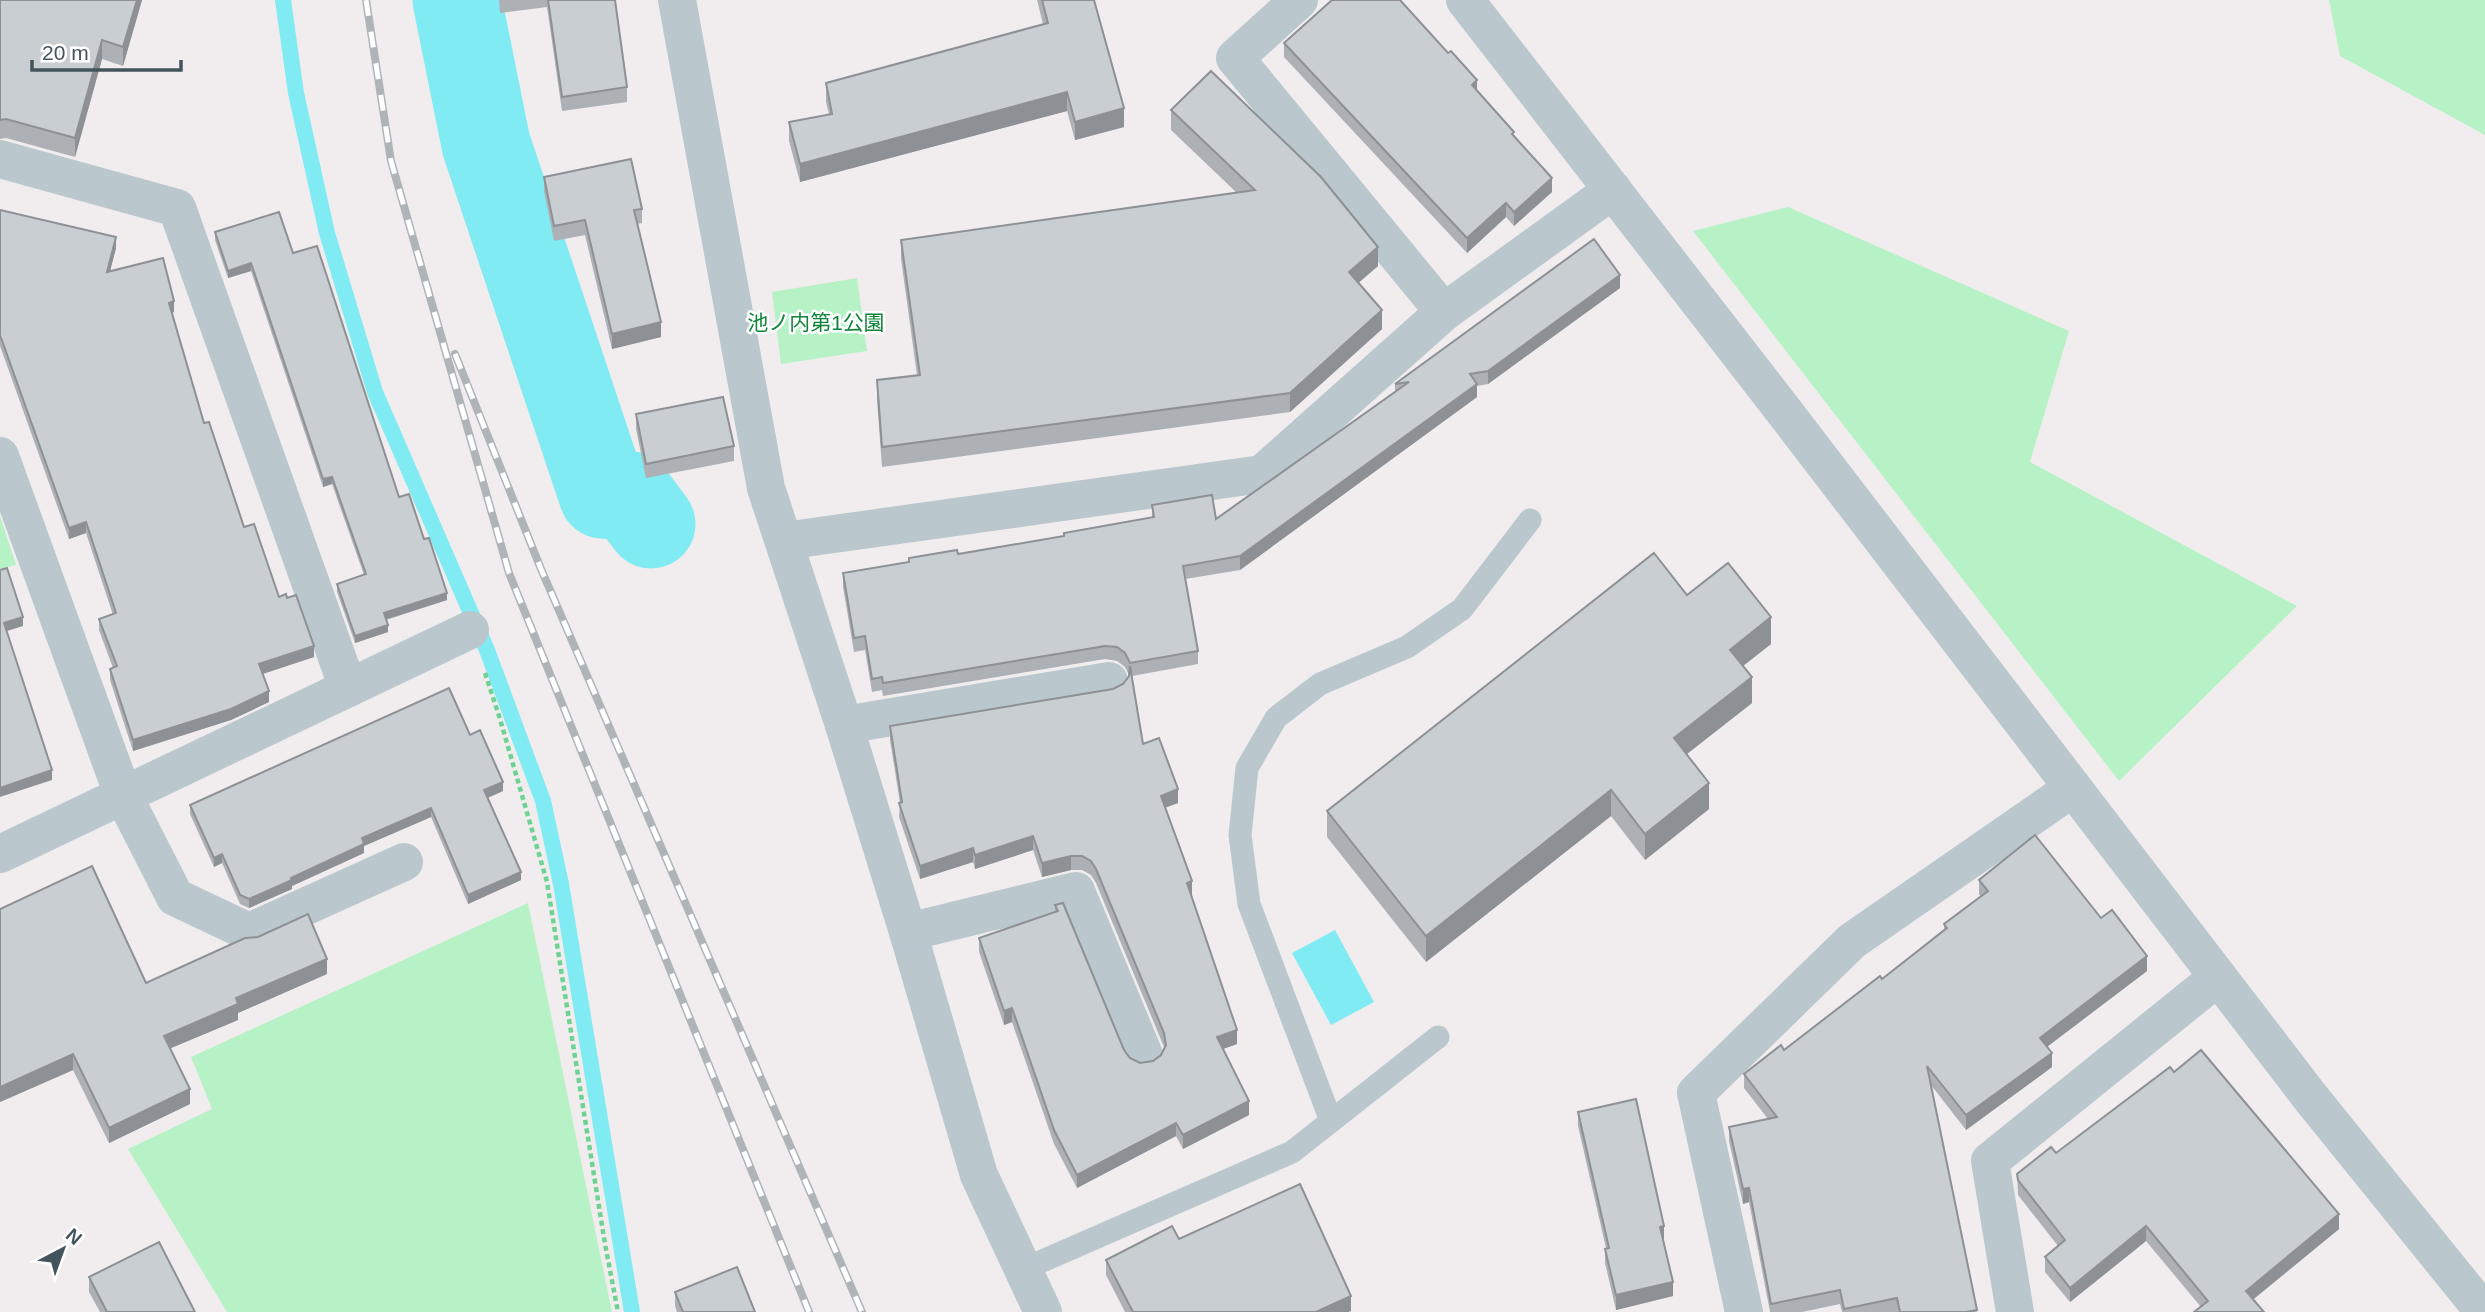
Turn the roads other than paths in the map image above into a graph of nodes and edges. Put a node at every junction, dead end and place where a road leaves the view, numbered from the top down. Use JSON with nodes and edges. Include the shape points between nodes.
{"nodes":[{"id":1,"x":677,"y":0,"type":"edge"},
{"id":2,"x":1299,"y":0,"type":"edge"},
{"id":3,"x":1465,"y":0,"type":"edge"},
{"id":4,"x":0,"y":159,"type":"edge"},
{"id":5,"x":1613,"y":190,"type":"junction"},
{"id":6,"x":1444,"y":312,"type":"junction"},
{"id":7,"x":0,"y":456,"type":"edge"},
{"id":8,"x":1530,"y":520,"type":"dead end"},
{"id":9,"x":784,"y":541,"type":"junction"},
{"id":10,"x":470,"y":630,"type":"road end"},
{"id":11,"x":1109,"y":681,"type":"dead end"},
{"id":12,"x":348,"y":688,"type":"junction"},
{"id":13,"x":844,"y":725,"type":"junction"},
{"id":14,"x":2073,"y":788,"type":"junction"},
{"id":15,"x":123,"y":795,"type":"junction"},
{"id":16,"x":0,"y":854,"type":"edge"},
{"id":17,"x":404,"y":862,"type":"dead end"},
{"id":18,"x":908,"y":932,"type":"junction"},
{"id":19,"x":2218,"y":977,"type":"junction"},
{"id":20,"x":1438,"y":1037,"type":"dead end"},
{"id":21,"x":1144,"y":1055,"type":"dead end"},
{"id":22,"x":1331,"y":1121,"type":"junction"},
{"id":23,"x":1024,"y":1269,"type":"junction"},
{"id":24,"x":1043,"y":1312,"type":"edge"},
{"id":25,"x":1744,"y":1312,"type":"edge"},
{"id":26,"x":2015,"y":1312,"type":"edge"},
{"id":27,"x":2484,"y":1312,"type":"edge"}],
"edges":[{"from":1,"to":9,"type":"street","via":[[766,488]]},
{"from":2,"to":6,"type":"street","via":[[1236,58]]},
{"from":3,"to":5,"type":"street"},
{"from":4,"to":12,"type":"street","via":[[177,208]]},
{"from":5,"to":6,"type":"street"},
{"from":5,"to":14,"type":"street"},
{"from":6,"to":9,"type":"street","via":[[1262,474]]},
{"from":7,"to":15,"type":"street"},
{"from":8,"to":22,"type":"lane","via":[[1462,609],[1407,647],[1320,684],[1276,718],[1247,768],[1240,835],[1249,904]]},
{"from":9,"to":13,"type":"street"},
{"from":10,"to":12,"type":"street"},
{"from":11,"to":13,"type":"street"},
{"from":12,"to":15,"type":"street"},
{"from":13,"to":18,"type":"street"},
{"from":14,"to":19,"type":"street"},
{"from":14,"to":25,"type":"street","via":[[1852,941],[1696,1093]]},
{"from":15,"to":16,"type":"street"},
{"from":15,"to":17,"type":"street","via":[[176,897],[249,932]]},
{"from":18,"to":21,"type":"street","via":[[1076,891]]},
{"from":18,"to":23,"type":"street","via":[[979,1175]]},
{"from":19,"to":26,"type":"street","via":[[1990,1161]]},
{"from":19,"to":27,"type":"street"},
{"from":20,"to":22,"type":"lane"},
{"from":22,"to":23,"type":"lane","via":[[1292,1152]]},
{"from":23,"to":24,"type":"street"}]}
